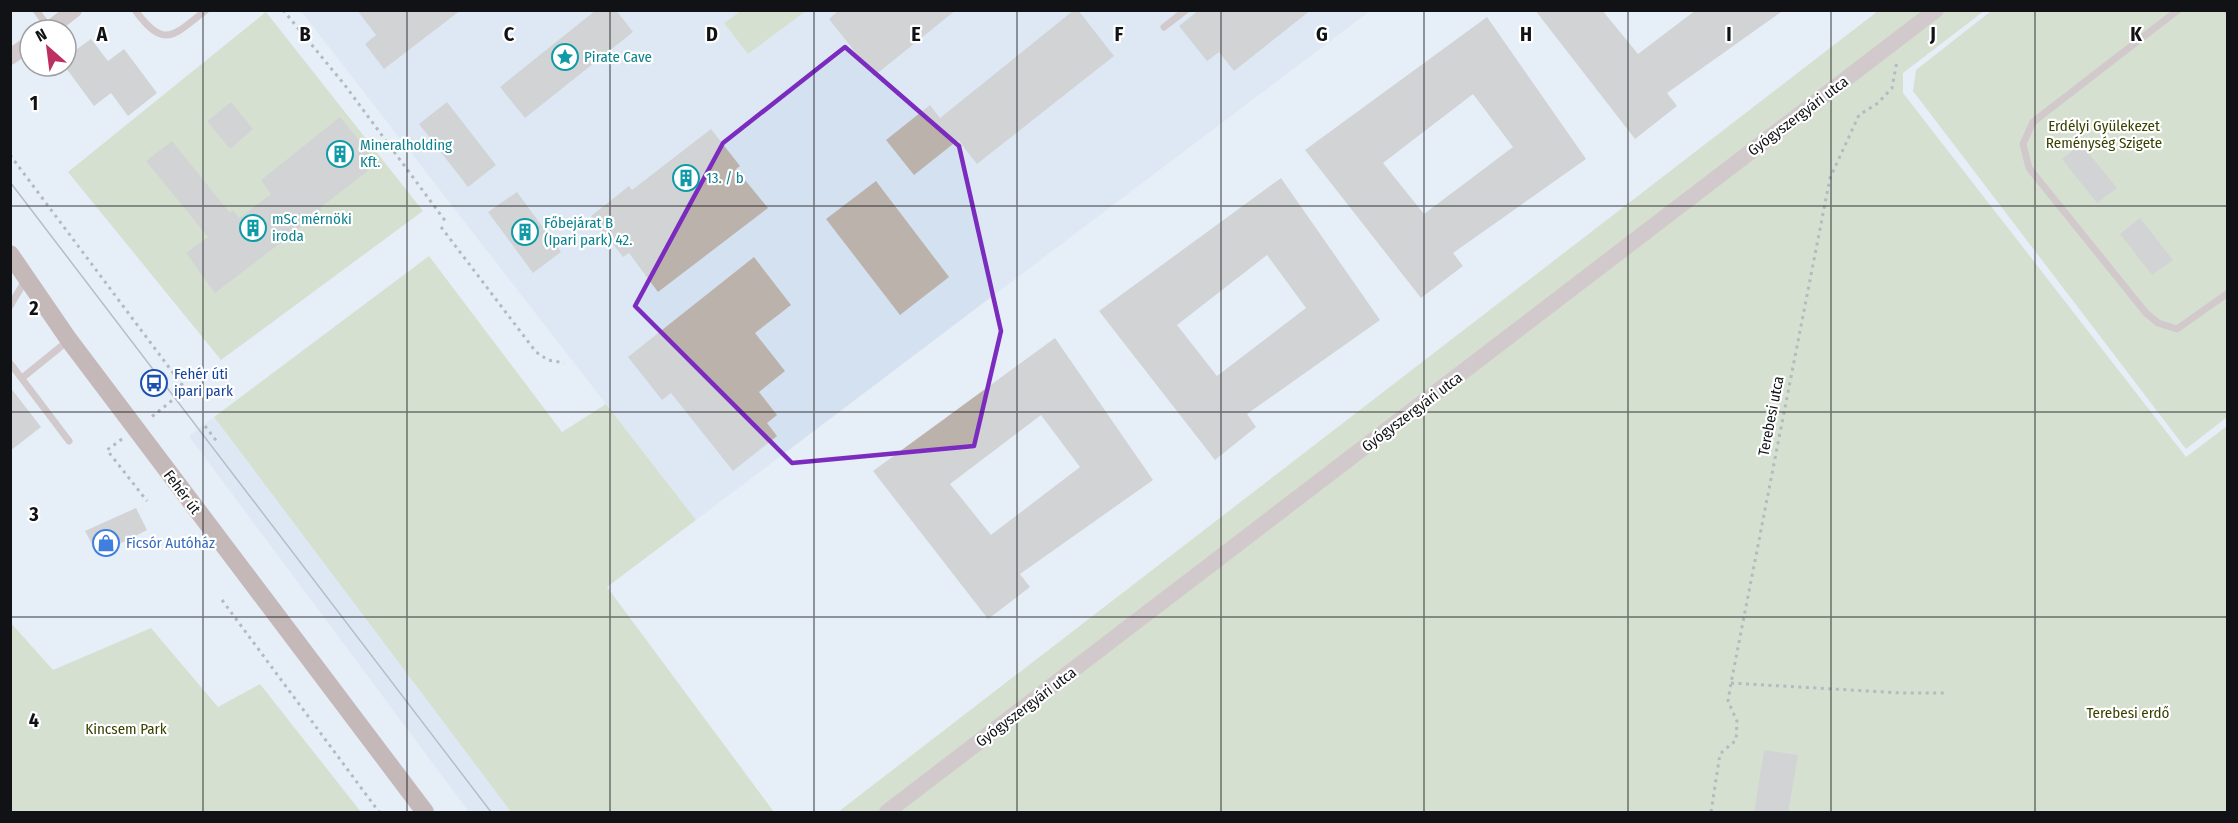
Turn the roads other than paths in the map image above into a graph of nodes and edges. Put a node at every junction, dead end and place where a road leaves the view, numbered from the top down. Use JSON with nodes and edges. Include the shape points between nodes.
{"nodes":[{"id":1,"x":135,"y":10,"type":"edge"},
{"id":2,"x":206,"y":10,"type":"edge"},
{"id":3,"x":1186,"y":10,"type":"edge"},
{"id":4,"x":1936,"y":10,"type":"edge"},
{"id":5,"x":2178,"y":10,"type":"edge"},
{"id":6,"x":1164,"y":27,"type":"dead end"},
{"id":7,"x":10,"y":254,"type":"edge"},
{"id":8,"x":27,"y":277,"type":"junction"},
{"id":9,"x":2228,"y":293,"type":"edge"},
{"id":10,"x":10,"y":306,"type":"edge"},
{"id":11,"x":69,"y":340,"type":"junction"},
{"id":12,"x":10,"y":363,"type":"edge"},
{"id":13,"x":22,"y":378,"type":"junction"},
{"id":14,"x":69,"y":441,"type":"dead end"},
{"id":15,"x":425,"y":813,"type":"edge"},
{"id":16,"x":887,"y":813,"type":"edge"}],
"edges":[{"from":1,"to":2,"type":"lane","via":[[154,34],[165,36],[178,32]]},
{"from":3,"to":6,"type":"lane"},
{"from":4,"to":16,"type":"street","name":"Gyógyszergyári utca"},
{"from":5,"to":9,"type":"lane","via":[[2033,122],[2023,144],[2029,168],[2158,323],[2177,329]]},
{"from":7,"to":8,"type":"main road","name":"Fehér út"},
{"from":8,"to":10,"type":"lane"},
{"from":8,"to":11,"type":"main road","name":"Fehér út"},
{"from":11,"to":13,"type":"lane"},
{"from":11,"to":15,"type":"main road","name":"Fehér út"},
{"from":12,"to":13,"type":"lane"},
{"from":13,"to":14,"type":"lane"}]}
